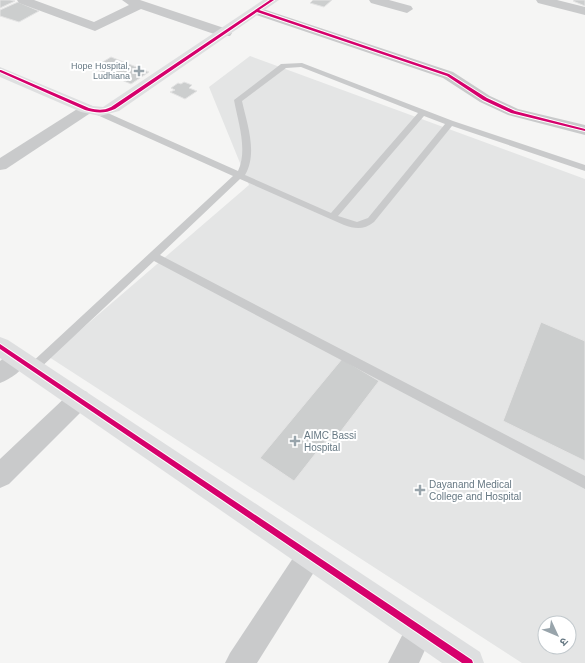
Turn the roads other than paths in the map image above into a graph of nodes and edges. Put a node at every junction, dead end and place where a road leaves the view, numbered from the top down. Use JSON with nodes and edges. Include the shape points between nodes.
{"nodes":[{"id":1,"x":23,"y":0,"type":"edge"},
{"id":2,"x":272,"y":0,"type":"edge"},
{"id":3,"x":375,"y":0,"type":"edge"},
{"id":4,"x":542,"y":0,"type":"edge"},
{"id":5,"x":134,"y":2,"type":"edge"},
{"id":6,"x":407,"y":9,"type":"dead end"},
{"id":7,"x":257,"y":11,"type":"junction"},
{"id":8,"x":585,"y":11,"type":"edge"},
{"id":9,"x":225,"y":33,"type":"junction"},
{"id":10,"x":0,"y":71,"type":"edge"},
{"id":11,"x":93,"y":110,"type":"junction"},
{"id":12,"x":423,"y":112,"type":"junction"},
{"id":13,"x":450,"y":123,"type":"junction"},
{"id":14,"x":585,"y":130,"type":"edge"},
{"id":15,"x":0,"y":165,"type":"edge"},
{"id":16,"x":585,"y":168,"type":"edge"},
{"id":17,"x":239,"y":176,"type":"junction"},
{"id":18,"x":332,"y":217,"type":"junction"},
{"id":19,"x":153,"y":256,"type":"junction"},
{"id":20,"x":13,"y":362,"type":"edge"},
{"id":21,"x":79,"y":399,"type":"junction"},
{"id":22,"x":0,"y":476,"type":"edge"},
{"id":23,"x":585,"y":482,"type":"edge"},
{"id":24,"x":310,"y":555,"type":"junction"},
{"id":25,"x":420,"y":630,"type":"junction"},
{"id":26,"x":240,"y":663,"type":"edge"},
{"id":27,"x":403,"y":663,"type":"edge"},
{"id":28,"x":470,"y":663,"type":"edge"}],
"edges":[{"from":1,"to":5,"type":"street","via":[[95,27]]},
{"from":2,"to":7,"type":"street"},
{"from":3,"to":6,"type":"street"},
{"from":4,"to":8,"type":"street"},
{"from":5,"to":9,"type":"street"},
{"from":7,"to":9,"type":"street"},
{"from":7,"to":14,"type":"street","via":[[448,75],[485,99],[513,112]]},
{"from":9,"to":11,"type":"street","via":[[113,108]]},
{"from":10,"to":11,"type":"street"},
{"from":11,"to":15,"type":"street"},
{"from":11,"to":17,"type":"lane"},
{"from":12,"to":13,"type":"lane"},
{"from":12,"to":17,"type":"lane","via":[[302,65],[284,66],[238,100],[247,153],[244,170]]},
{"from":12,"to":18,"type":"lane"},
{"from":13,"to":16,"type":"lane"},
{"from":13,"to":18,"type":"lane","via":[[366,224],[351,225]]},
{"from":17,"to":18,"type":"lane"},
{"from":17,"to":19,"type":"lane"},
{"from":19,"to":20,"type":"lane"},
{"from":19,"to":23,"type":"lane"},
{"from":20,"to":21,"type":"street"},
{"from":21,"to":22,"type":"street"},
{"from":21,"to":24,"type":"street"},
{"from":24,"to":25,"type":"street"},
{"from":24,"to":26,"type":"street"},
{"from":25,"to":27,"type":"street"},
{"from":25,"to":28,"type":"street"}]}
